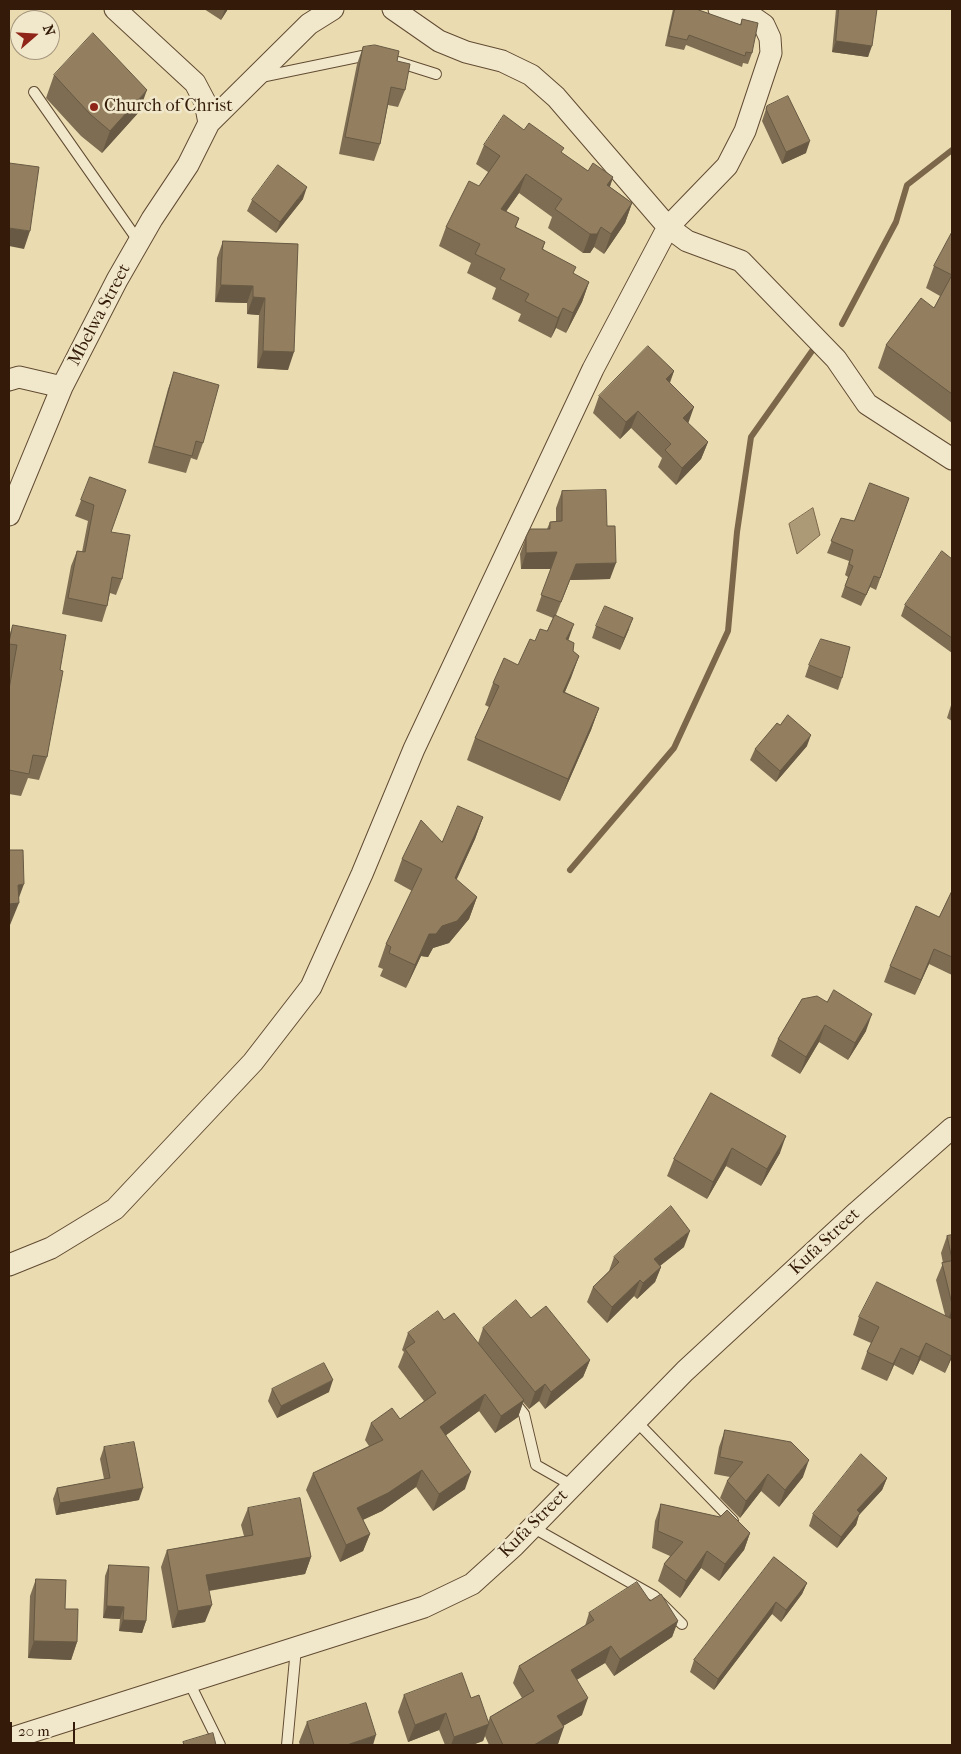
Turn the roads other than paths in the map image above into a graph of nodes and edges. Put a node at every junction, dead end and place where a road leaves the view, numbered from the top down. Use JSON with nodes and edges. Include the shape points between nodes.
{"nodes":[{"id":1,"x":115,"y":9,"type":"edge"},
{"id":2,"x":333,"y":9,"type":"edge"},
{"id":3,"x":393,"y":9,"type":"edge"},
{"id":4,"x":719,"y":9,"type":"edge"},
{"id":5,"x":436,"y":74,"type":"dead end"},
{"id":6,"x":253,"y":79,"type":"junction"},
{"id":7,"x":34,"y":92,"type":"dead end"},
{"id":8,"x":209,"y":123,"type":"junction"},
{"id":9,"x":668,"y":227,"type":"junction"},
{"id":10,"x":139,"y":242,"type":"junction"},
{"id":11,"x":9,"y":380,"type":"edge"},
{"id":12,"x":62,"y":387,"type":"junction"},
{"id":13,"x":952,"y":459,"type":"edge"},
{"id":14,"x":9,"y":515,"type":"edge"},
{"id":15,"x":952,"y":1128,"type":"edge"},
{"id":16,"x":9,"y":1265,"type":"edge"},
{"id":17,"x":507,"y":1393,"type":"edge"},
{"id":18,"x":636,"y":1422,"type":"junction"},
{"id":19,"x":573,"y":1486,"type":"junction"},
{"id":20,"x":737,"y":1525,"type":"edge"},
{"id":21,"x":532,"y":1527,"type":"junction"},
{"id":22,"x":682,"y":1624,"type":"dead end"},
{"id":23,"x":296,"y":1648,"type":"junction"},
{"id":24,"x":189,"y":1682,"type":"junction"},
{"id":25,"x":9,"y":1740,"type":"edge"},
{"id":26,"x":220,"y":1745,"type":"edge"},
{"id":27,"x":288,"y":1745,"type":"edge"}],
"edges":[{"from":1,"to":8,"type":"street","via":[[195,83],[205,102]]},
{"from":2,"to":6,"type":"street","name":"Mbelwa Street","via":[[309,24]]},
{"from":3,"to":9,"type":"street","via":[[439,41],[502,61],[531,76],[556,97]]},
{"from":4,"to":9,"type":"street","via":[[751,16],[764,25],[770,38],[771,53],[745,131],[727,166]]},
{"from":5,"to":6,"type":"lane","via":[[372,54]]},
{"from":6,"to":8,"type":"street","name":"Mbelwa Street"},
{"from":7,"to":10,"type":"lane"},
{"from":8,"to":10,"type":"street","name":"Mbelwa Street","via":[[188,165]]},
{"from":9,"to":13,"type":"street","via":[[687,241],[741,261],[836,359],[867,404]]},
{"from":9,"to":16,"type":"street","via":[[546,465],[414,749],[311,987],[253,1062],[115,1209],[51,1248]]},
{"from":10,"to":12,"type":"street","name":"Mbelwa Street"},
{"from":11,"to":12,"type":"street","via":[[19,376]]},
{"from":12,"to":14,"type":"street","name":"Mbelwa Street"},
{"from":15,"to":18,"type":"street","name":"Kufa Street","via":[[685,1371]]},
{"from":17,"to":19,"type":"lane","via":[[524,1414],[536,1465]]},
{"from":18,"to":19,"type":"street","name":"Kufa Street"},
{"from":18,"to":20,"type":"lane"},
{"from":19,"to":21,"type":"street","name":"Kufa Street"},
{"from":21,"to":22,"type":"lane","via":[[654,1596]]},
{"from":21,"to":23,"type":"street","name":"Kufa Street","via":[[472,1584],[424,1607]]},
{"from":23,"to":24,"type":"street","name":"Kufa Street"},
{"from":23,"to":27,"type":"lane"},
{"from":24,"to":25,"type":"street","name":"Kufa Street"},
{"from":24,"to":26,"type":"lane"}]}
